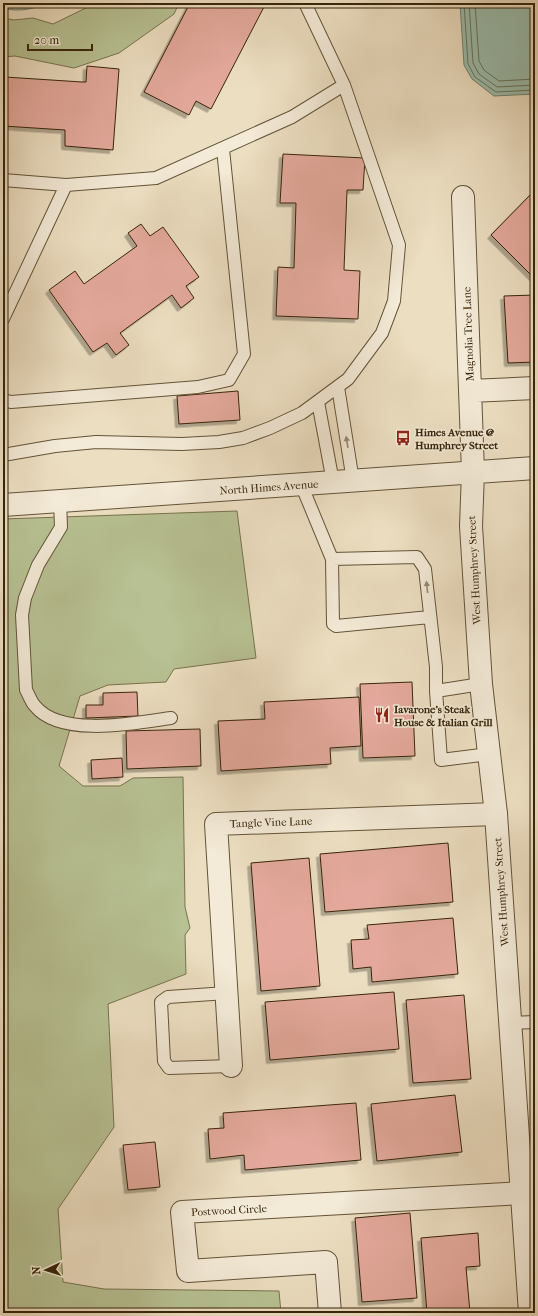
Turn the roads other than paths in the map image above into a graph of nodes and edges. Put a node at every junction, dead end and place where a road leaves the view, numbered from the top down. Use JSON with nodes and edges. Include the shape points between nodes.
{"nodes":[{"id":1,"x":305,"y":3,"type":"edge"},
{"id":2,"x":312,"y":3,"type":"edge"},
{"id":3,"x":311,"y":17,"type":"junction"},
{"id":4,"x":344,"y":85,"type":"junction"},
{"id":5,"x":223,"y":149,"type":"junction"},
{"id":6,"x":3,"y":180,"type":"edge"},
{"id":7,"x":66,"y":185,"type":"junction"},
{"id":8,"x":463,"y":197,"type":"dead end"},
{"id":9,"x":3,"y":319,"type":"edge"},
{"id":10,"x":338,"y":387,"type":"junction"},
{"id":11,"x":535,"y":388,"type":"edge"},
{"id":12,"x":470,"y":391,"type":"junction"},
{"id":13,"x":3,"y":400,"type":"edge"},
{"id":14,"x":318,"y":402,"type":"junction"},
{"id":15,"x":3,"y":455,"type":"edge"},
{"id":16,"x":535,"y":468,"type":"edge"},
{"id":17,"x":473,"y":472,"type":"junction"},
{"id":18,"x":343,"y":481,"type":"junction"},
{"id":19,"x":301,"y":484,"type":"junction"},
{"id":20,"x":60,"y":501,"type":"junction"},
{"id":21,"x":3,"y":505,"type":"edge"},
{"id":22,"x":332,"y":560,"type":"junction"},
{"id":23,"x":430,"y":617,"type":"junction"},
{"id":24,"x":481,"y":684,"type":"junction"},
{"id":25,"x":436,"y":691,"type":"junction"},
{"id":26,"x":172,"y":718,"type":"dead end"},
{"id":27,"x":489,"y":754,"type":"junction"},
{"id":28,"x":496,"y":814,"type":"junction"},
{"id":29,"x":226,"y":993,"type":"junction"},
{"id":30,"x":535,"y":1022,"type":"edge"},
{"id":31,"x":510,"y":1023,"type":"junction"},
{"id":32,"x":231,"y":1066,"type":"joint"},
{"id":33,"x":522,"y":1193,"type":"junction"},
{"id":34,"x":532,"y":1309,"type":"edge"},
{"id":35,"x":330,"y":1313,"type":"edge"}],
"edges":[{"from":1,"to":3,"type":"lane"},
{"from":2,"to":3,"type":"lane"},
{"from":3,"to":4,"type":"lane"},
{"from":4,"to":5,"type":"lane","via":[[292,117]]},
{"from":4,"to":10,"type":"lane","via":[[399,245],[394,301],[382,332],[348,379]]},
{"from":5,"to":7,"type":"lane","via":[[156,178]]},
{"from":5,"to":13,"type":"lane","via":[[244,354],[229,380],[198,387],[11,402]]},
{"from":6,"to":7,"type":"lane"},
{"from":7,"to":9,"type":"lane"},
{"from":8,"to":12,"type":"street","name":"Magnolia Tree Lane"},
{"from":10,"to":14,"type":"lane"},
{"from":18,"to":10,"type":"lane","one_way":true},
{"from":11,"to":12,"type":"street"},
{"from":12,"to":17,"type":"street","name":"Magnolia Tree Lane"},
{"from":14,"to":15,"type":"lane","via":[[302,413],[243,438],[182,444],[96,442]]},
{"from":14,"to":18,"type":"lane"},
{"from":16,"to":17,"type":"street","name":"North Himes Avenue"},
{"from":17,"to":18,"type":"street","name":"North Himes Avenue"},
{"from":17,"to":24,"type":"street","name":"West Humphrey Street","via":[[471,526]]},
{"from":18,"to":19,"type":"street","name":"North Himes Avenue"},
{"from":19,"to":20,"type":"street","name":"North Himes Avenue"},
{"from":19,"to":22,"type":"lane"},
{"from":20,"to":21,"type":"street","name":"North Himes Avenue"},
{"from":20,"to":26,"type":"lane","via":[[61,527],[38,565],[25,598],[22,615],[26,690],[29,696],[35,707],[44,714],[67,723],[90,727]]},
{"from":23,"to":22,"type":"lane","one_way":true,"via":[[425,569],[417,557]]},
{"from":22,"to":23,"type":"lane","via":[[333,624],[336,626]]},
{"from":23,"to":25,"type":"lane"},
{"from":24,"to":25,"type":"lane"},
{"from":24,"to":27,"type":"street","name":"West Humphrey Street"},
{"from":25,"to":27,"type":"lane","via":[[441,760]]},
{"from":27,"to":28,"type":"street","name":"West Humphrey Street"},
{"from":28,"to":29,"type":"street","name":"Tangle Vine Lane","via":[[216,824]]},
{"from":28,"to":31,"type":"street","name":"West Humphrey Street"},
{"from":29,"to":32,"type":"street","name":"Tangle Vine Lane"},
{"from":29,"to":32,"type":"lane","via":[[168,997],[161,1002],[164,1061],[169,1068]]},
{"from":30,"to":31,"type":"lane"},
{"from":31,"to":33,"type":"street","name":"West Humphrey Street"},
{"from":33,"to":34,"type":"street","name":"West Humphrey Street"},
{"from":33,"to":35,"type":"street","name":"Postwood Circle","via":[[182,1212],[188,1271],[326,1262]]}]}
